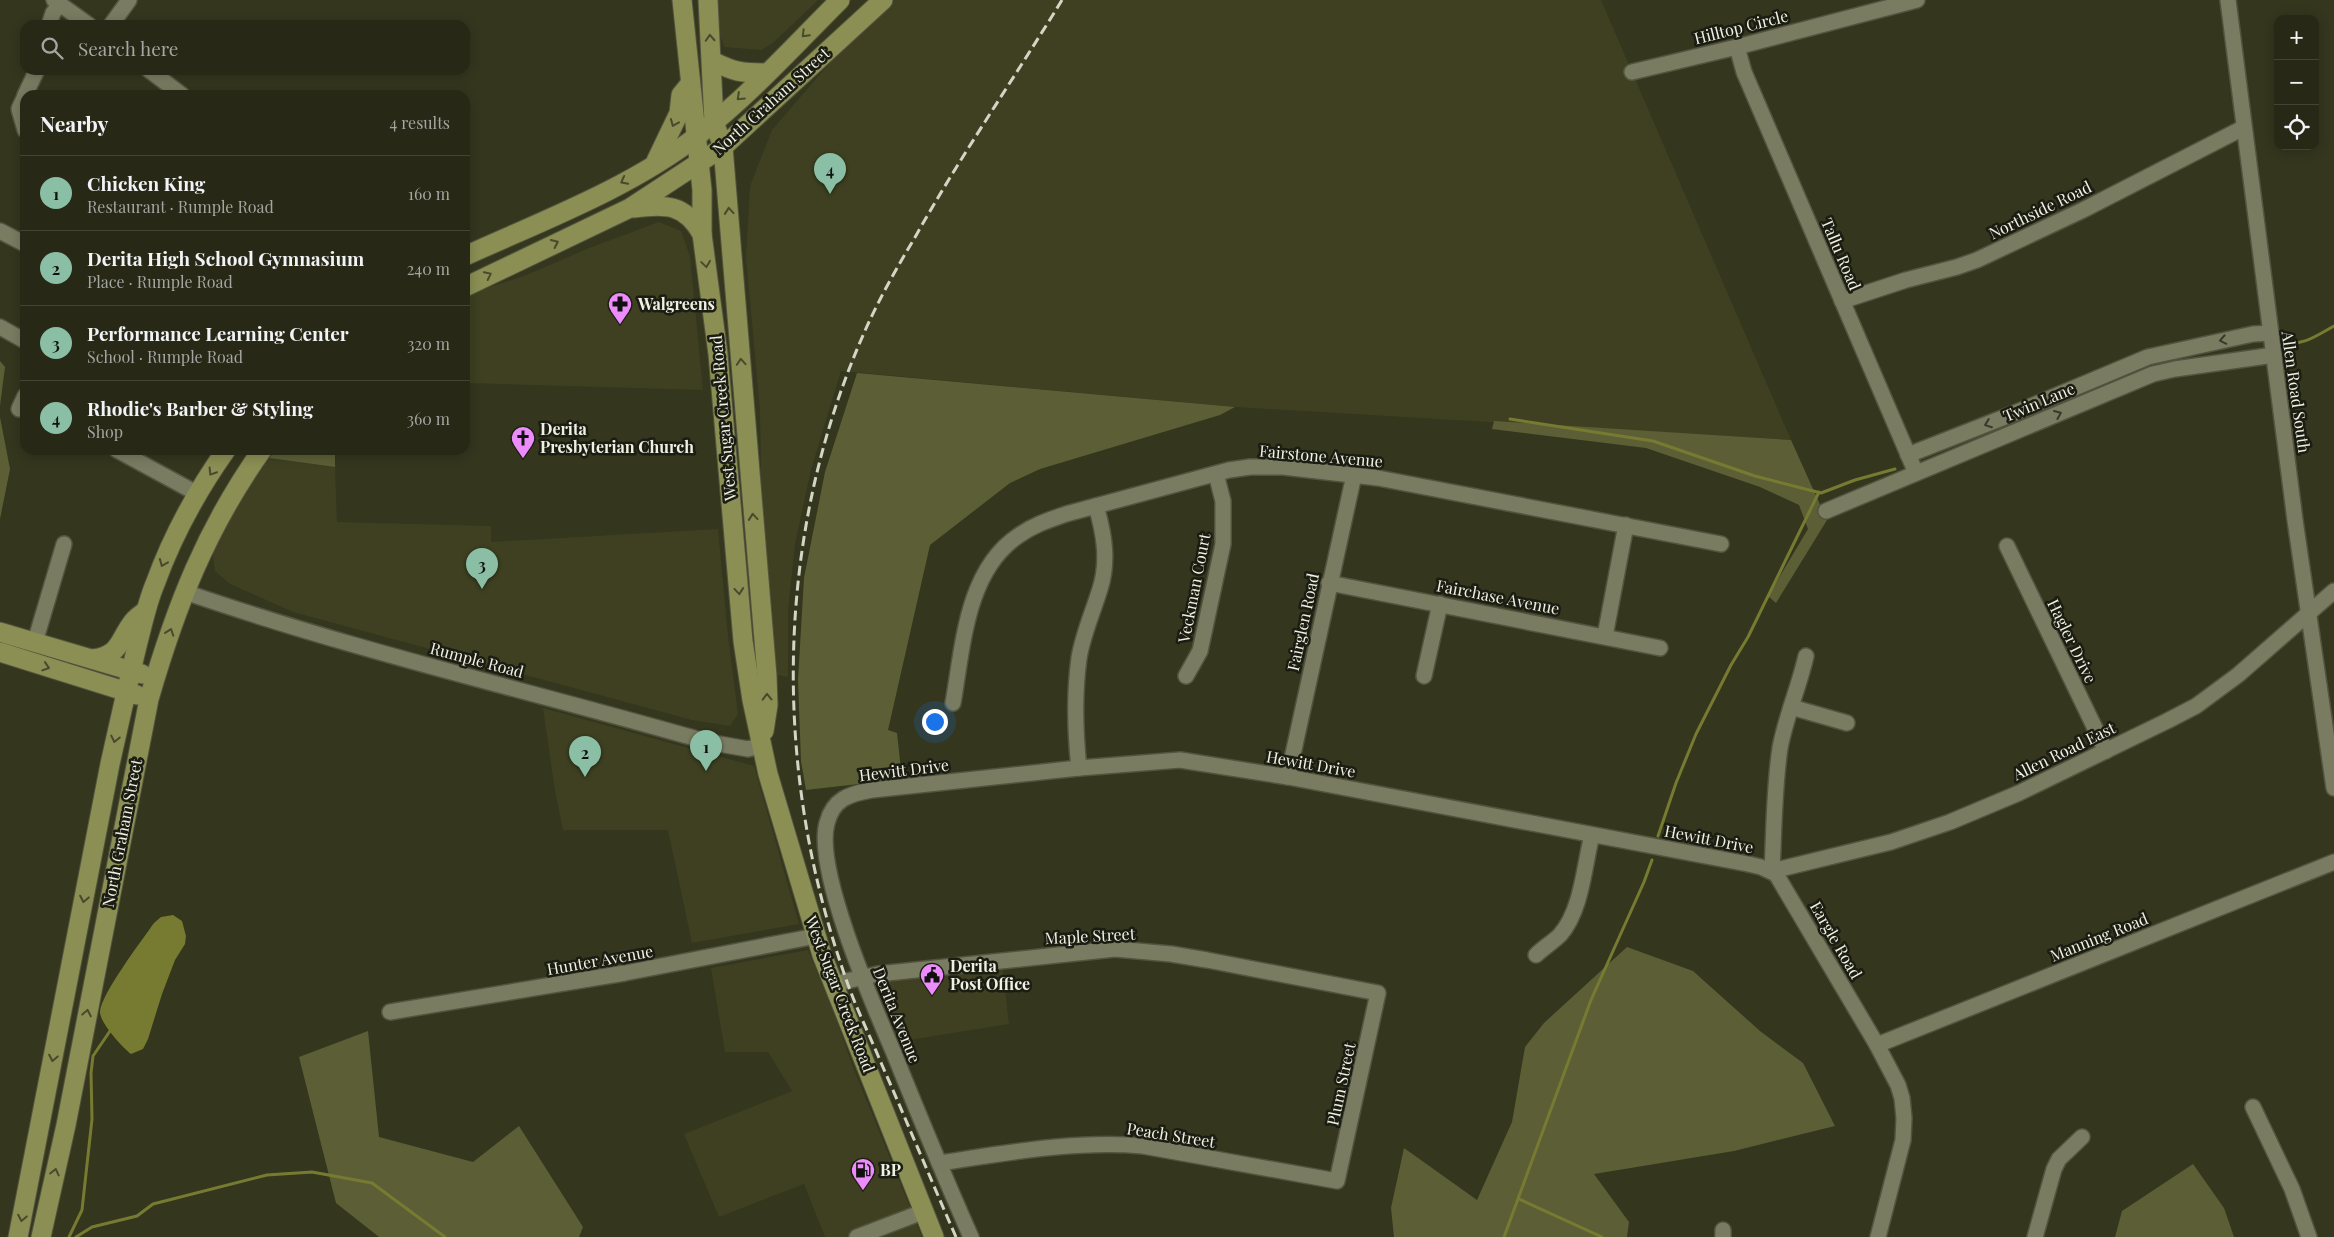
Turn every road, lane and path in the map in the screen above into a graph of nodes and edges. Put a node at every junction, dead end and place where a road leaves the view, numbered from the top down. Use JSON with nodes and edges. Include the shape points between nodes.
{"nodes":[{"id":1,"x":129,"y":0,"type":"edge"},
{"id":2,"x":682,"y":0,"type":"edge"},
{"id":3,"x":708,"y":0,"type":"edge"},
{"id":4,"x":840,"y":0,"type":"edge"},
{"id":5,"x":875,"y":0,"type":"edge"},
{"id":6,"x":883,"y":0,"type":"edge"},
{"id":7,"x":1917,"y":0,"type":"edge"},
{"id":8,"x":2228,"y":0,"type":"edge"},
{"id":9,"x":57,"y":2,"type":"edge"},
{"id":10,"x":864,"y":15,"type":"junction"},
{"id":11,"x":51,"y":20,"type":"edge"},
{"id":12,"x":82,"y":20,"type":"edge"},
{"id":13,"x":115,"y":20,"type":"edge"},
{"id":14,"x":1737,"y":47,"type":"junction"},
{"id":15,"x":712,"y":61,"type":"junction"},
{"id":16,"x":1632,"y":72,"type":"dead end"},
{"id":17,"x":766,"y":73,"type":"junction"},
{"id":18,"x":35,"y":75,"type":"edge"},
{"id":19,"x":156,"y":75,"type":"edge"},
{"id":20,"x":690,"y":84,"type":"junction"},
{"id":21,"x":28,"y":90,"type":"edge"},
{"id":22,"x":175,"y":90,"type":"edge"},
{"id":23,"x":714,"y":122,"type":"junction"},
{"id":24,"x":2243,"y":128,"type":"junction"},
{"id":25,"x":696,"y":137,"type":"junction"},
{"id":26,"x":723,"y":147,"type":"junction"},
{"id":27,"x":655,"y":164,"type":"junction"},
{"id":28,"x":700,"y":164,"type":"junction"},
{"id":29,"x":630,"y":208,"type":"junction"},
{"id":30,"x":0,"y":231,"type":"edge"},
{"id":31,"x":702,"y":234,"type":"junction"},
{"id":32,"x":20,"y":241,"type":"edge"},
{"id":33,"x":470,"y":254,"type":"edge"},
{"id":34,"x":470,"y":285,"type":"edge"},
{"id":35,"x":1842,"y":300,"type":"junction"},
{"id":36,"x":0,"y":327,"type":"edge"},
{"id":37,"x":2271,"y":333,"type":"junction"},
{"id":38,"x":20,"y":338,"type":"edge"},
{"id":39,"x":2274,"y":355,"type":"junction"},
{"id":40,"x":126,"y":455,"type":"edge"},
{"id":41,"x":223,"y":455,"type":"edge"},
{"id":42,"x":258,"y":455,"type":"edge"},
{"id":43,"x":1908,"y":455,"type":"junction"},
{"id":44,"x":1216,"y":474,"type":"junction"},
{"id":45,"x":1916,"y":474,"type":"junction"},
{"id":46,"x":1354,"y":475,"type":"junction"},
{"id":47,"x":729,"y":480,"type":"junction"},
{"id":48,"x":198,"y":494,"type":"junction"},
{"id":49,"x":1096,"y":506,"type":"junction"},
{"id":50,"x":1826,"y":511,"type":"dead end"},
{"id":51,"x":1626,"y":525,"type":"junction"},
{"id":52,"x":755,"y":541,"type":"junction"},
{"id":53,"x":64,"y":544,"type":"dead end"},
{"id":54,"x":1721,"y":544,"type":"dead end"},
{"id":55,"x":2007,"y":546,"type":"dead end"},
{"id":56,"x":1329,"y":583,"type":"junction"},
{"id":57,"x":2334,"y":590,"type":"edge"},
{"id":58,"x":185,"y":592,"type":"junction"},
{"id":59,"x":1440,"y":604,"type":"junction"},
{"id":60,"x":147,"y":610,"type":"junction"},
{"id":61,"x":2309,"y":613,"type":"junction"},
{"id":62,"x":0,"y":632,"type":"edge"},
{"id":63,"x":1605,"y":636,"type":"junction"},
{"id":64,"x":35,"y":642,"type":"junction"},
{"id":65,"x":1660,"y":648,"type":"dead end"},
{"id":66,"x":0,"y":652,"type":"edge"},
{"id":67,"x":1806,"y":656,"type":"dead end"},
{"id":68,"x":93,"y":659,"type":"junction"},
{"id":69,"x":131,"y":671,"type":"junction"},
{"id":70,"x":1186,"y":676,"type":"dead end"},
{"id":71,"x":1424,"y":676,"type":"dead end"},
{"id":72,"x":155,"y":678,"type":"junction"},
{"id":73,"x":125,"y":692,"type":"junction"},
{"id":74,"x":149,"y":699,"type":"junction"},
{"id":75,"x":953,"y":703,"type":"dead end"},
{"id":76,"x":1791,"y":707,"type":"junction"},
{"id":77,"x":1846,"y":723,"type":"dead end"},
{"id":78,"x":763,"y":745,"type":"junction"},
{"id":79,"x":2106,"y":751,"type":"junction"},
{"id":80,"x":1079,"y":768,"type":"junction"},
{"id":81,"x":1288,"y":777,"type":"junction"},
{"id":82,"x":2334,"y":788,"type":"edge"},
{"id":83,"x":839,"y":800,"type":"joint"},
{"id":84,"x":1592,"y":835,"type":"junction"},
{"id":85,"x":2334,"y":862,"type":"edge"},
{"id":86,"x":1772,"y":871,"type":"junction"},
{"id":87,"x":816,"y":936,"type":"junction"},
{"id":88,"x":1536,"y":955,"type":"dead end"},
{"id":89,"x":862,"y":977,"type":"junction"},
{"id":90,"x":833,"y":984,"type":"junction"},
{"id":91,"x":1378,"y":993,"type":"joint"},
{"id":92,"x":390,"y":1012,"type":"dead end"},
{"id":93,"x":1877,"y":1045,"type":"junction"},
{"id":94,"x":2253,"y":1107,"type":"dead end"},
{"id":95,"x":2082,"y":1136,"type":"dead end"},
{"id":96,"x":939,"y":1163,"type":"junction"},
{"id":97,"x":1337,"y":1181,"type":"joint"},
{"id":98,"x":925,"y":1211,"type":"junction"},
{"id":99,"x":18,"y":1237,"type":"edge"},
{"id":100,"x":41,"y":1237,"type":"edge"},
{"id":101,"x":857,"y":1237,"type":"edge"},
{"id":102,"x":934,"y":1237,"type":"edge"},
{"id":103,"x":971,"y":1237,"type":"edge"},
{"id":104,"x":1878,"y":1237,"type":"edge"},
{"id":105,"x":2035,"y":1237,"type":"edge"},
{"id":106,"x":2309,"y":1237,"type":"edge"}],
"edges":[{"from":1,"to":13,"type":"street"},
{"from":2,"to":20,"type":"main road","name":"West Sugar Creek Road"},
{"from":15,"to":3,"type":"main road","name":"West Sugar Creek Road","one_way":true},
{"from":4,"to":17,"type":"main road","name":"North Graham Street","one_way":true},
{"from":5,"to":10,"type":"main road"},
{"from":6,"to":10,"type":"main road","name":"North Graham Street"},
{"from":7,"to":14,"type":"street","name":"Hilltop Circle"},
{"from":8,"to":24,"type":"street","name":"Allen Road South"},
{"from":9,"to":11,"type":"street"},
{"from":9,"to":12,"type":"street"},
{"from":10,"to":26,"type":"main road","name":"North Graham Street"},
{"from":14,"to":16,"type":"street","name":"Hilltop Circle"},
{"from":14,"to":35,"type":"street","name":"Tallu Road","via":[[1744,72]]},
{"from":15,"to":17,"type":"main road","via":[[731,71]]},
{"from":15,"to":23,"type":"main road","name":"West Sugar Creek Road"},
{"from":17,"to":23,"type":"main road","name":"North Graham Street","one_way":true},
{"from":18,"to":21,"type":"street"},
{"from":19,"to":22,"type":"street"},
{"from":20,"to":25,"type":"main road","name":"West Sugar Creek Road"},
{"from":20,"to":27,"type":"main road","one_way":true,"via":[[681,94],[679,113]]},
{"from":23,"to":25,"type":"main road","name":"North Graham Street"},
{"from":23,"to":26,"type":"main road","name":"West Sugar Creek Road"},
{"from":24,"to":35,"type":"street","name":"Northside Road","via":[[1977,260]]},
{"from":24,"to":37,"type":"street","name":"Allen Road South"},
{"from":25,"to":27,"type":"main road","name":"North Graham Street"},
{"from":25,"to":28,"type":"main road","name":"West Sugar Creek Road"},
{"from":26,"to":28,"type":"main road","name":"North Graham Street"},
{"from":52,"to":26,"type":"main road","name":"West Sugar Creek Road","one_way":true},
{"from":27,"to":33,"type":"main road","name":"North Graham Street","one_way":true,"via":[[583,203]]},
{"from":28,"to":29,"type":"main road","name":"North Graham Street"},
{"from":28,"to":31,"type":"main road","name":"West Sugar Creek Road"},
{"from":29,"to":31,"type":"main road","via":[[672,207],[688,215]]},
{"from":34,"to":29,"type":"main road","name":"North Graham Street","one_way":true},
{"from":30,"to":32,"type":"street"},
{"from":31,"to":47,"type":"main road","name":"West Sugar Creek Road","one_way":true,"via":[[718,354]]},
{"from":35,"to":43,"type":"street","name":"Tallu Road"},
{"from":36,"to":38,"type":"street"},
{"from":37,"to":39,"type":"street","name":"Allen Road South"},
{"from":37,"to":43,"type":"street","name":"Twin Lane","one_way":true,"via":[[2252,334],[2148,357]]},
{"from":45,"to":39,"type":"street","name":"Twin Lane","one_way":true,"via":[[2154,374]]},
{"from":39,"to":61,"type":"street","name":"Allen Road South"},
{"from":40,"to":48,"type":"street"},
{"from":41,"to":48,"type":"main road","name":"North Graham Street","one_way":true},
{"from":42,"to":58,"type":"main road","name":"North Graham Street","via":[[210,533]]},
{"from":43,"to":45,"type":"street","name":"Tallu Road"},
{"from":44,"to":46,"type":"street","name":"Fairstone Avenue","via":[[1265,466]]},
{"from":44,"to":49,"type":"street","name":"Fairstone Avenue"},
{"from":44,"to":70,"type":"street","name":"Veckman Court","via":[[1223,501],[1223,544],[1200,651]]},
{"from":45,"to":50,"type":"street","name":"Twin Lane"},
{"from":46,"to":51,"type":"street","name":"Fairstone Avenue"},
{"from":46,"to":56,"type":"street","name":"Fairglen Road"},
{"from":47,"to":52,"type":"main road","via":[[736,497],[739,528],[742,535]]},
{"from":47,"to":78,"type":"main road","name":"West Sugar Creek Road","one_way":true,"via":[[747,674]]},
{"from":48,"to":60,"type":"main road","name":"North Graham Street","one_way":true,"via":[[165,557]]},
{"from":49,"to":75,"type":"street","name":"Fairstone Avenue","via":[[1029,529],[1005,547],[988,568],[968,620]]},
{"from":49,"to":80,"type":"street","via":[[1102,523],[1105,561],[1079,658],[1075,713]]},
{"from":51,"to":54,"type":"street","name":"Fairstone Avenue"},
{"from":51,"to":63,"type":"street"},
{"from":78,"to":52,"type":"main road","name":"West Sugar Creek Road","one_way":true,"via":[[768,704],[767,676]]},
{"from":53,"to":64,"type":"street"},
{"from":55,"to":79,"type":"street","name":"Hagler Drive"},
{"from":56,"to":59,"type":"street","name":"Fairchase Avenue"},
{"from":56,"to":81,"type":"street","name":"Fairglen Road"},
{"from":57,"to":61,"type":"street","name":"Allen Road East"},
{"from":72,"to":58,"type":"main road","name":"North Graham Street","one_way":true},
{"from":58,"to":78,"type":"street","name":"Rumple Road","via":[[353,644],[708,742],[748,749]]},
{"from":59,"to":63,"type":"street","name":"Fairchase Avenue"},
{"from":59,"to":71,"type":"street"},
{"from":60,"to":68,"type":"main road","via":[[132,622],[115,651],[106,657]]},
{"from":60,"to":69,"type":"main road","name":"North Graham Street"},
{"from":61,"to":79,"type":"street","name":"Allen Road East","via":[[2214,694]]},
{"from":61,"to":82,"type":"street","name":"Allen Road South"},
{"from":62,"to":64,"type":"main road"},
{"from":63,"to":65,"type":"street","name":"Fairchase Avenue"},
{"from":64,"to":68,"type":"main road"},
{"from":66,"to":73,"type":"main road","one_way":true},
{"from":67,"to":76,"type":"street"},
{"from":68,"to":69,"type":"main road"},
{"from":69,"to":72,"type":"main road"},
{"from":69,"to":73,"type":"main road","name":"North Graham Street"},
{"from":72,"to":74,"type":"main road","name":"North Graham Street"},
{"from":73,"to":74,"type":"main road"},
{"from":73,"to":99,"type":"main road","name":"North Graham Street","one_way":true},
{"from":100,"to":74,"type":"main road","name":"North Graham Street","one_way":true},
{"from":76,"to":77,"type":"street"},
{"from":76,"to":86,"type":"street","via":[[1780,750]]},
{"from":78,"to":87,"type":"main road","name":"West Sugar Creek Road","via":[[768,774]]},
{"from":79,"to":86,"type":"street","name":"Allen Road East","via":[[1994,804],[1927,830]]},
{"from":80,"to":81,"type":"street","name":"Hewitt Drive","via":[[1180,760]]},
{"from":80,"to":83,"type":"street","name":"Hewitt Drive","via":[[872,790]]},
{"from":81,"to":84,"type":"street","name":"Hewitt Drive"},
{"from":83,"to":89,"type":"street","name":"Derita Avenue","via":[[827,823],[826,847],[837,898]]},
{"from":84,"to":86,"type":"street","name":"Hewitt Drive"},
{"from":84,"to":88,"type":"street","via":[[1571,917],[1560,934]]},
{"from":85,"to":93,"type":"street","name":"Manning Road"},
{"from":86,"to":93,"type":"street","name":"Eargle Road","via":[[1784,885]]},
{"from":87,"to":90,"type":"main road","name":"West Sugar Creek Road"},
{"from":87,"to":92,"type":"street","name":"Hunter Avenue","via":[[625,974]]},
{"from":89,"to":90,"type":"street","name":"Maple Street"},
{"from":89,"to":91,"type":"street","name":"Maple Street","via":[[1115,949],[1207,960]]},
{"from":89,"to":96,"type":"street","name":"Derita Avenue"},
{"from":90,"to":98,"type":"main road","name":"West Sugar Creek Road"},
{"from":91,"to":97,"type":"street","name":"Plum Street"},
{"from":93,"to":104,"type":"street","name":"Eargle Road","via":[[1898,1085],[1904,1118],[1899,1159]]},
{"from":94,"to":106,"type":"street","via":[[2292,1189]]},
{"from":95,"to":105,"type":"street","via":[[2054,1169]]},
{"from":96,"to":97,"type":"street","name":"Peach Street","via":[[1124,1144]]},
{"from":96,"to":103,"type":"street","name":"Derita Avenue"},
{"from":98,"to":101,"type":"street"},
{"from":98,"to":102,"type":"main road","name":"West Sugar Creek Road"}]}
